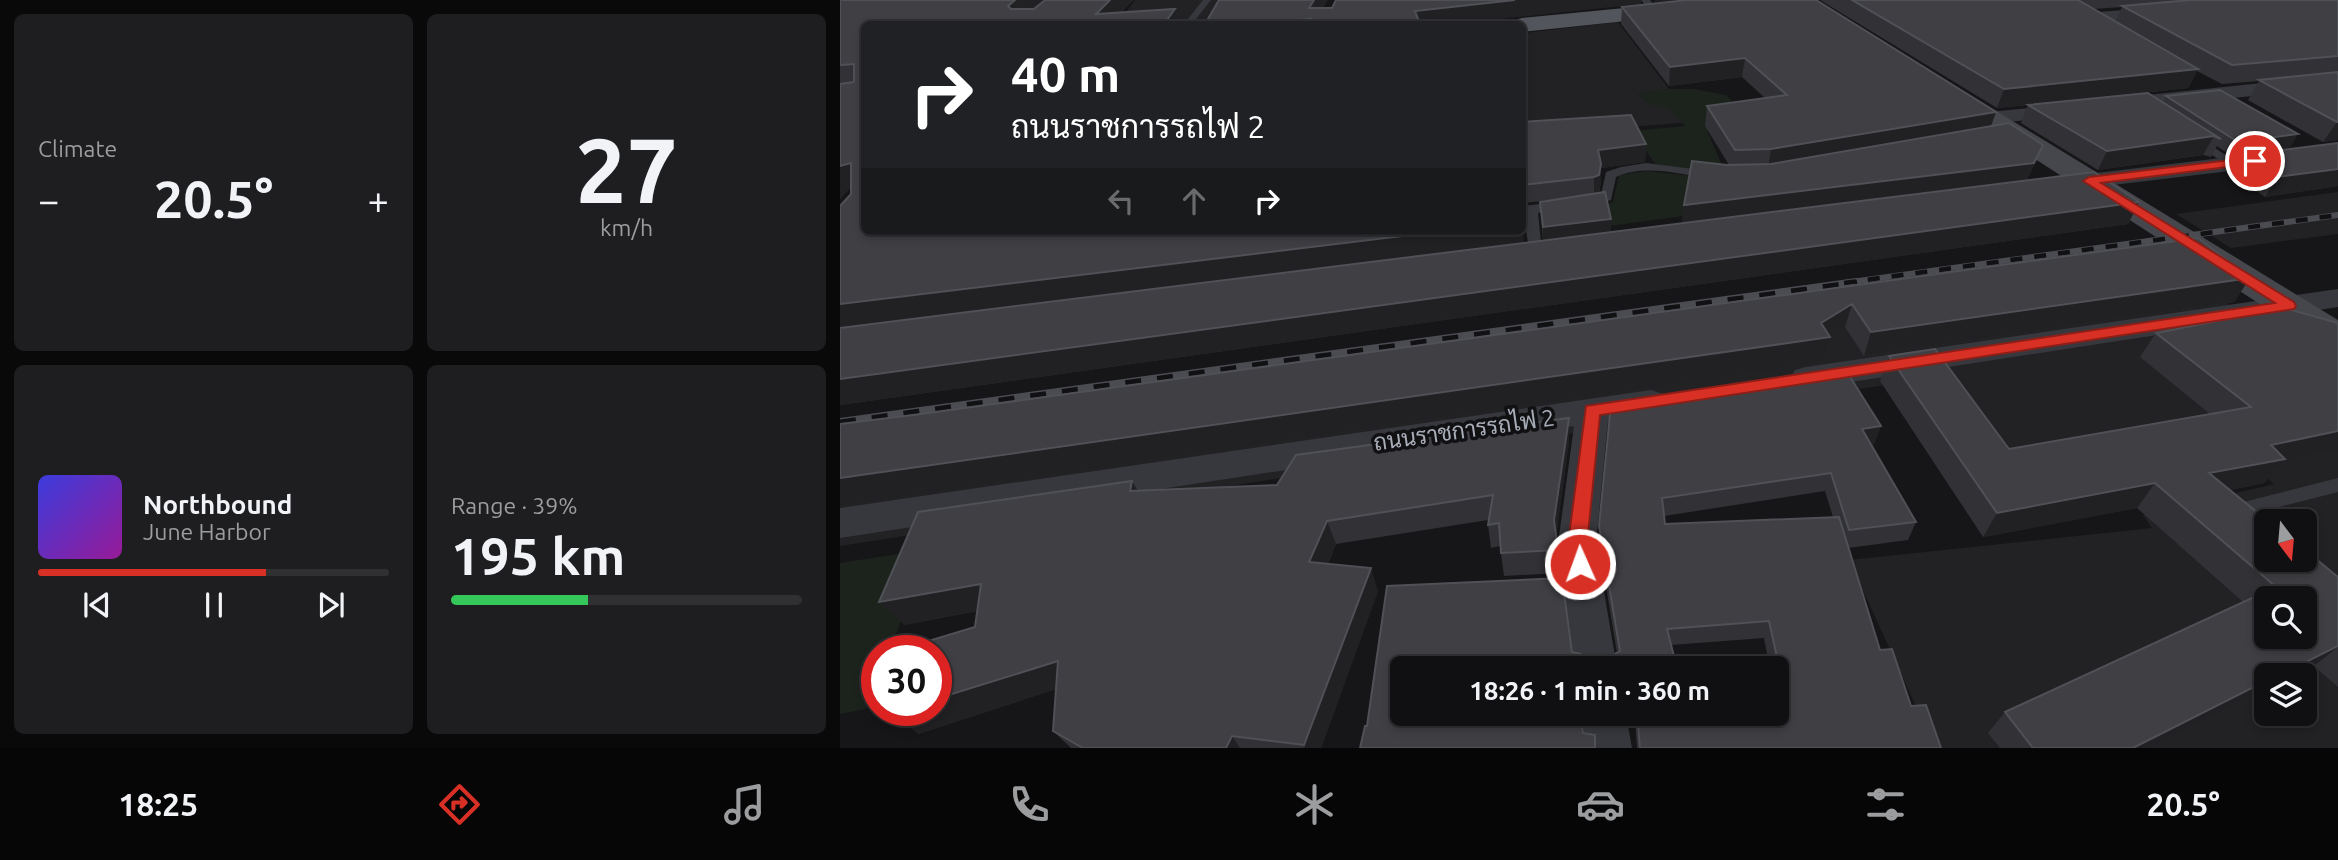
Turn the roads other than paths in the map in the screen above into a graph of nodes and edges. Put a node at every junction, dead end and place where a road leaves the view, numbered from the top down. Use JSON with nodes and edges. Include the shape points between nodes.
{"nodes":[{"id":1,"x":1207,"y":0,"type":"edge"},
{"id":2,"x":1769,"y":0,"type":"edge"},
{"id":3,"x":1650,"y":6,"type":"edge"},
{"id":4,"x":2066,"y":6,"type":"edge"},
{"id":5,"x":2181,"y":10,"type":"edge"},
{"id":6,"x":2087,"y":19,"type":"junction"},
{"id":7,"x":1190,"y":21,"type":"edge"},
{"id":8,"x":1526,"y":24,"type":"edge"},
{"id":9,"x":2111,"y":32,"type":"edge"},
{"id":10,"x":2194,"y":80,"type":"edge"},
{"id":11,"x":1930,"y":81,"type":"edge"},
{"id":12,"x":2334,"y":85,"type":"edge"},
{"id":13,"x":2218,"y":94,"type":"junction"},
{"id":14,"x":2138,"y":102,"type":"junction"},
{"id":15,"x":2252,"y":114,"type":"edge"},
{"id":16,"x":2159,"y":116,"type":"edge"},
{"id":17,"x":1997,"y":130,"type":"junction"},
{"id":18,"x":2180,"y":130,"type":"edge"},
{"id":19,"x":2298,"y":140,"type":"edge"},
{"id":20,"x":2329,"y":152,"type":"edge"},
{"id":21,"x":2233,"y":164,"type":"junction"},
{"id":22,"x":1717,"y":176,"type":"edge"},
{"id":23,"x":2089,"y":181,"type":"junction"},
{"id":24,"x":2034,"y":188,"type":"edge"},
{"id":25,"x":1527,"y":210,"type":"edge"},
{"id":26,"x":1562,"y":248,"type":"edge"},
{"id":27,"x":1535,"y":252,"type":"junction"},
{"id":28,"x":1507,"y":255,"type":"edge"},
{"id":29,"x":2338,"y":298,"type":"edge"},
{"id":30,"x":2289,"y":306,"type":"junction"},
{"id":31,"x":2338,"y":337,"type":"edge"},
{"id":32,"x":1770,"y":384,"type":"edge"},
{"id":33,"x":1674,"y":398,"type":"edge"},
{"id":34,"x":1592,"y":411,"type":"junction"},
{"id":35,"x":2338,"y":485,"type":"edge"},
{"id":36,"x":840,"y":523,"type":"edge"},
{"id":37,"x":2249,"y":526,"type":"edge"},
{"id":38,"x":1593,"y":656,"type":"edge"},
{"id":39,"x":1606,"y":726,"type":"edge"},
{"id":40,"x":1609,"y":748,"type":"edge"}],
"edges":[{"from":1,"to":7,"type":"lane"},
{"from":2,"to":3,"type":"main road"},
{"from":3,"to":8,"type":"main road"},
{"from":4,"to":6,"type":"street"},
{"from":5,"to":6,"type":"street"},
{"from":6,"to":9,"type":"street"},
{"from":10,"to":13,"type":"street"},
{"from":11,"to":17,"type":"main road"},
{"from":12,"to":13,"type":"street"},
{"from":13,"to":14,"type":"street"},
{"from":13,"to":15,"type":"street"},
{"from":14,"to":16,"type":"lane"},
{"from":14,"to":17,"type":"street","via":[[2090,107]]},
{"from":17,"to":23,"type":"main road"},
{"from":18,"to":21,"type":"lane"},
{"from":19,"to":20,"type":"street"},
{"from":20,"to":21,"type":"street"},
{"from":21,"to":23,"type":"street"},
{"from":22,"to":25,"type":"lane","via":[[1648,167],[1616,172],[1610,175],[1607,197],[1598,201]]},
{"from":23,"to":24,"type":"street"},
{"from":23,"to":30,"type":"main road"},
{"from":25,"to":27,"type":"lane"},
{"from":26,"to":27,"type":"street"},
{"from":27,"to":28,"type":"street"},
{"from":29,"to":30,"type":"street"},
{"from":30,"to":31,"type":"main road"},
{"from":30,"to":32,"type":"street"},
{"from":33,"to":34,"type":"street","name":"ถนนราชการรถไฟ 2"},
{"from":34,"to":36,"type":"street","name":"ถนนราชการรถไฟ 2"},
{"from":34,"to":38,"type":"street","via":[[1576,584]]},
{"from":35,"to":37,"type":"lane","via":[[2231,511]]},
{"from":39,"to":40,"type":"street"}]}
